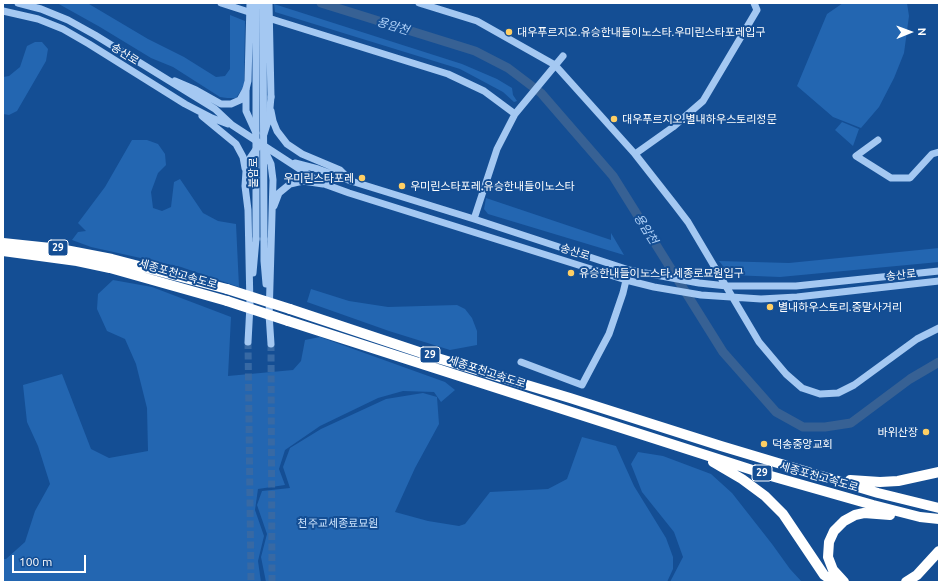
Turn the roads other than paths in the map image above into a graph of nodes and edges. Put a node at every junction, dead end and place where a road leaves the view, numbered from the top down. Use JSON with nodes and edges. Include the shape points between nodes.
{"nodes":[{"id":1,"x":18,"y":3,"type":"edge"},
{"id":2,"x":221,"y":3,"type":"edge"},
{"id":3,"x":250,"y":3,"type":"edge"},
{"id":4,"x":256,"y":3,"type":"edge"},
{"id":5,"x":263,"y":3,"type":"edge"},
{"id":6,"x":269,"y":3,"type":"edge"},
{"id":7,"x":419,"y":3,"type":"edge"},
{"id":8,"x":754,"y":3,"type":"edge"},
{"id":9,"x":3,"y":11,"type":"edge"},
{"id":10,"x":563,"y":56,"type":"dead end"},
{"id":11,"x":553,"y":68,"type":"junction"},
{"id":12,"x":150,"y":69,"type":"junction"},
{"id":13,"x":246,"y":89,"type":"junction"},
{"id":14,"x":190,"y":106,"type":"junction"},
{"id":15,"x":271,"y":107,"type":"junction"},
{"id":16,"x":516,"y":114,"type":"junction"},
{"id":17,"x":232,"y":125,"type":"junction"},
{"id":18,"x":878,"y":140,"type":"dead end"},
{"id":19,"x":260,"y":143,"type":"junction"},
{"id":20,"x":939,"y":152,"type":"edge"},
{"id":21,"x":635,"y":154,"type":"junction"},
{"id":22,"x":289,"y":162,"type":"junction"},
{"id":23,"x":246,"y":171,"type":"junction"},
{"id":24,"x":351,"y":181,"type":"junction"},
{"id":25,"x":327,"y":185,"type":"junction"},
{"id":26,"x":271,"y":214,"type":"junction"},
{"id":27,"x":474,"y":219,"type":"junction"},
{"id":28,"x":260,"y":239,"type":"junction"},
{"id":29,"x":3,"y":243,"type":"edge"},
{"id":30,"x":3,"y":251,"type":"edge"},
{"id":31,"x":111,"y":263,"type":"junction"},
{"id":32,"x":629,"y":270,"type":"junction"},
{"id":33,"x":939,"y":271,"type":"edge"},
{"id":34,"x":626,"y":280,"type":"junction"},
{"id":35,"x":939,"y":281,"type":"edge"},
{"id":36,"x":726,"y":286,"type":"junction"},
{"id":37,"x":733,"y":298,"type":"junction"},
{"id":38,"x":250,"y":307,"type":"junction"},
{"id":39,"x":269,"y":318,"type":"junction"},
{"id":40,"x":939,"y":328,"type":"edge"},
{"id":41,"x":248,"y":342,"type":"tunnel mouth"},
{"id":42,"x":270,"y":344,"type":"tunnel mouth"},
{"id":43,"x":521,"y":362,"type":"dead end"},
{"id":44,"x":698,"y":453,"type":"junction"},
{"id":45,"x":809,"y":472,"type":"junction"},
{"id":46,"x":939,"y":472,"type":"edge"},
{"id":47,"x":939,"y":508,"type":"edge"},
{"id":48,"x":920,"y":517,"type":"junction"},
{"id":49,"x":939,"y":520,"type":"edge"},
{"id":50,"x":939,"y":551,"type":"edge"},
{"id":51,"x":939,"y":560,"type":"edge"},
{"id":52,"x":834,"y":582,"type":"edge"},
{"id":53,"x":844,"y":582,"type":"edge"},
{"id":54,"x":906,"y":582,"type":"edge"},
{"id":55,"x":917,"y":582,"type":"edge"}],
"edges":[{"from":1,"to":12,"type":"street","name":"송산로","via":[[41,8],[68,20]]},
{"from":2,"to":16,"type":"street","via":[[448,74],[484,91]]},
{"from":3,"to":13,"type":"street","bridge":true},
{"from":4,"to":28,"type":"street","name":"불암로","bridge":true},
{"from":5,"to":28,"type":"street","name":"불암로","bridge":true},
{"from":6,"to":15,"type":"street","bridge":true},
{"from":7,"to":11,"type":"street","via":[[483,24]]},
{"from":8,"to":21,"type":"street","via":[[757,10],[703,101],[673,127]]},
{"from":9,"to":14,"type":"street","name":"송산로","via":[[38,19],[63,29]]},
{"from":10,"to":11,"type":"street"},
{"from":11,"to":16,"type":"street"},
{"from":11,"to":21,"type":"street"},
{"from":12,"to":13,"type":"street","via":[[221,104],[231,104],[240,100]]},
{"from":12,"to":17,"type":"street","name":"송산로","via":[[215,109]]},
{"from":13,"to":19,"type":"street","via":[[246,111]]},
{"from":14,"to":17,"type":"street","name":"송산로"},
{"from":14,"to":23,"type":"street","via":[[236,144],[243,157]]},
{"from":15,"to":19,"type":"street","via":[[267,128]]},
{"from":15,"to":24,"type":"street","via":[[277,131],[287,144],[302,154],[340,170]]},
{"from":16,"to":27,"type":"street","via":[[497,149]]},
{"from":17,"to":19,"type":"street","name":"송산로"},
{"from":18,"to":20,"type":"street","via":[[856,156],[891,178],[910,178],[932,154]]},
{"from":19,"to":22,"type":"street","name":"송산로"},
{"from":19,"to":23,"type":"street","via":[[248,160]]},
{"from":19,"to":26,"type":"street","via":[[271,164]]},
{"from":21,"to":36,"type":"street","via":[[688,222]]},
{"from":22,"to":24,"type":"street","name":"송산로"},
{"from":22,"to":25,"type":"street","name":"송산로"},
{"from":23,"to":38,"type":"street"},
{"from":24,"to":27,"type":"street","name":"송산로"},
{"from":25,"to":26,"type":"street","via":[[303,181],[290,184],[279,193]]},
{"from":25,"to":34,"type":"street","name":"송산로"},
{"from":26,"to":39,"type":"street"},
{"from":27,"to":32,"type":"street","name":"송산로"},
{"from":28,"to":38,"type":"street","name":"불암로"},
{"from":28,"to":39,"type":"street","name":"불암로"},
{"from":29,"to":31,"type":"highway","name":"세종포천고속도로","number":"29","via":[[60,249]]},
{"from":30,"to":31,"type":"highway","name":"세종포천고속도로","number":"29"},
{"from":31,"to":44,"type":"highway","name":"세종포천고속도로","number":"29","bridge":true},
{"from":31,"to":45,"type":"highway","name":"세종포천고속도로","number":"29","bridge":true,"via":[[227,289],[434,357]]},
{"from":32,"to":34,"type":"street"},
{"from":32,"to":36,"type":"street","name":"송산로","via":[[699,284]]},
{"from":33,"to":36,"type":"street","name":"송산로","via":[[796,286]]},
{"from":34,"to":37,"type":"street","name":"송산로","via":[[701,295]]},
{"from":34,"to":43,"type":"street","via":[[609,334],[582,385]]},
{"from":35,"to":37,"type":"street","name":"송산로","via":[[797,297]]},
{"from":36,"to":37,"type":"street"},
{"from":37,"to":40,"type":"street","via":[[759,342],[786,374],[802,388],[820,394],[838,393],[854,385],[917,339]]},
{"from":38,"to":41,"type":"street","name":"불암로"},
{"from":39,"to":42,"type":"street","name":"불암로"},
{"from":44,"to":48,"type":"highway","name":"세종포천고속도로","number":"29"},
{"from":44,"to":52,"type":"highway","via":[[765,496],[783,514],[824,575]]},
{"from":45,"to":46,"type":"highway","via":[[856,481],[880,482],[898,481]]},
{"from":45,"to":47,"type":"highway","name":"세종포천고속도로","number":"29"},
{"from":48,"to":49,"type":"highway","name":"세종포천고속도로","number":"29"},
{"from":48,"to":53,"type":"highway","via":[[864,513],[855,515],[839,525],[829,542],[828,557],[833,570]]},
{"from":50,"to":54,"type":"highway","via":[[917,576]]},
{"from":51,"to":55,"type":"highway"}]}
